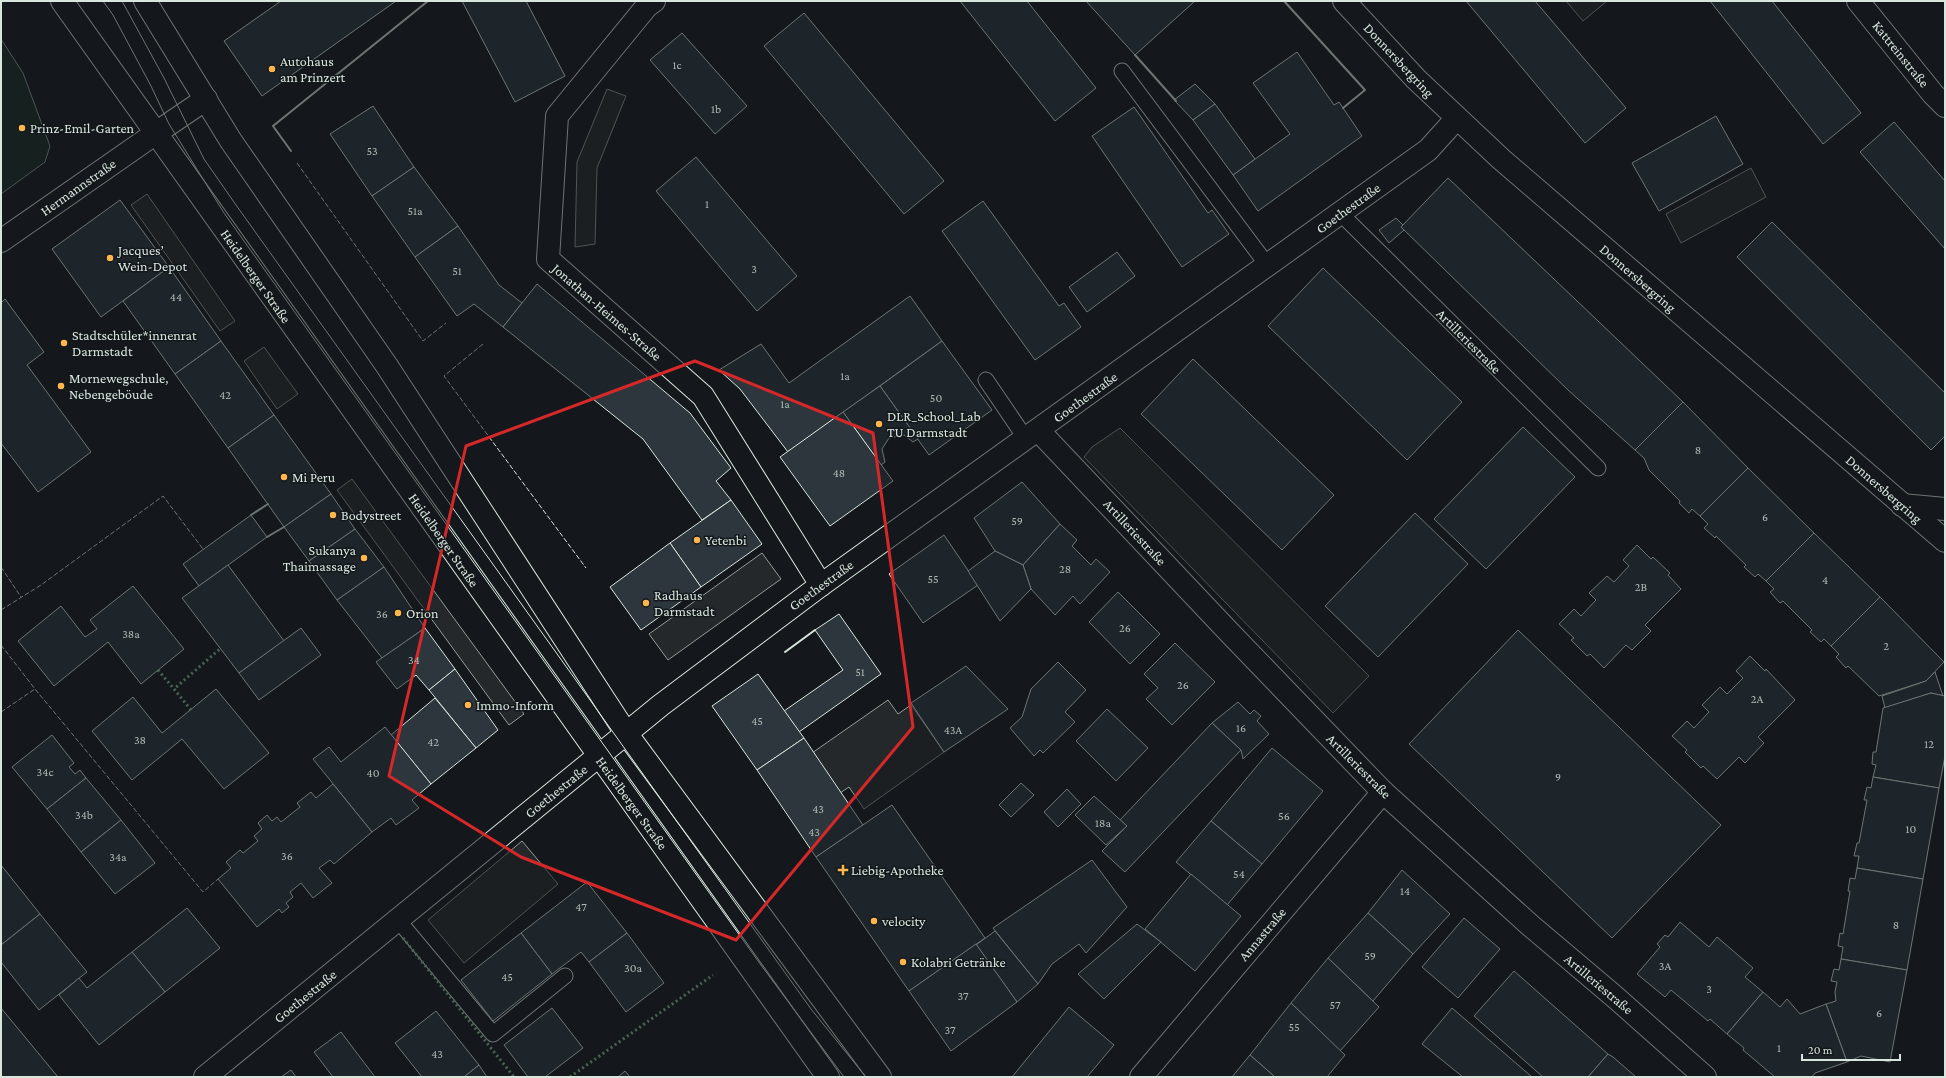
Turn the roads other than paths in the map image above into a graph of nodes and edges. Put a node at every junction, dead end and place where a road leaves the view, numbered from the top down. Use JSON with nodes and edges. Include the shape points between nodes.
{"nodes":[{"id":1,"x":62,"y":1,"type":"edge"},
{"id":2,"x":145,"y":1,"type":"edge"},
{"id":3,"x":654,"y":1,"type":"edge"},
{"id":4,"x":1344,"y":1,"type":"edge"},
{"id":5,"x":1858,"y":1,"type":"edge"},
{"id":6,"x":1122,"y":72,"type":"dead end"},
{"id":7,"x":206,"y":99,"type":"junction"},
{"id":8,"x":1945,"y":106,"type":"edge"},
{"id":9,"x":1456,"y":119,"type":"junction"},
{"id":10,"x":156,"y":134,"type":"junction"},
{"id":11,"x":1341,"y":214,"type":"junction"},
{"id":12,"x":1,"y":241,"type":"edge"},
{"id":13,"x":1268,"y":266,"type":"junction"},
{"id":14,"x":986,"y":380,"type":"dead end"},
{"id":15,"x":1032,"y":434,"type":"junction"},
{"id":16,"x":1598,"y":468,"type":"dead end"},
{"id":17,"x":1902,"y":505,"type":"junction"},
{"id":18,"x":1945,"y":509,"type":"edge"},
{"id":19,"x":1945,"y":542,"type":"edge"},
{"id":20,"x":820,"y":585,"type":"junction"},
{"id":21,"x":626,"y":733,"type":"junction"},
{"id":22,"x":599,"y":756,"type":"junction"},
{"id":23,"x":1383,"y":792,"type":"junction"},
{"id":24,"x":398,"y":920,"type":"junction"},
{"id":25,"x":565,"y":976,"type":"dead end"},
{"id":26,"x":205,"y":1077,"type":"edge"},
{"id":27,"x":828,"y":1077,"type":"edge"},
{"id":28,"x":880,"y":1077,"type":"edge"},
{"id":29,"x":1140,"y":1077,"type":"edge"},
{"id":30,"x":1705,"y":1077,"type":"edge"}],
"edges":[{"from":1,"to":10,"type":"street","name":"Heidelberger Straße"},
{"from":2,"to":7,"type":"street"},
{"from":3,"to":20,"type":"street","name":"Jonathan-Heimes-Straße","via":[[647,6],[557,116],[548,260],[703,396]]},
{"from":4,"to":9,"type":"street","name":"Donnersbergring"},
{"from":5,"to":8,"type":"street","name":"Kattreinstraße","via":[[1932,94]]},
{"from":6,"to":13,"type":"lane"},
{"from":7,"to":10,"type":"street","name":"Hermannstraße"},
{"from":7,"to":21,"type":"street","via":[[271,199],[387,366]]},
{"from":9,"to":11,"type":"street","name":"Goethestraße","via":[[1428,150]]},
{"from":9,"to":17,"type":"street","name":"Donnersbergring"},
{"from":10,"to":12,"type":"street","name":"Hermannstraße"},
{"from":10,"to":22,"type":"street","name":"Heidelberger Straße"},
{"from":11,"to":13,"type":"street","name":"Goethestraße"},
{"from":11,"to":16,"type":"lane","name":"Artilleriestraße"},
{"from":13,"to":15,"type":"street","name":"Goethestraße"},
{"from":14,"to":15,"type":"lane"},
{"from":15,"to":20,"type":"street","name":"Goethestraße"},
{"from":15,"to":23,"type":"street","name":"Artilleriestraße","via":[[1228,631]]},
{"from":17,"to":18,"type":"street"},
{"from":17,"to":19,"type":"street","name":"Donnersbergring"},
{"from":20,"to":21,"type":"street","name":"Goethestraße"},
{"from":21,"to":22,"type":"street","name":"Goethestraße"},
{"from":21,"to":28,"type":"street"},
{"from":22,"to":24,"type":"street","name":"Goethestraße"},
{"from":22,"to":27,"type":"street","name":"Heidelberger Straße"},
{"from":23,"to":29,"type":"street","name":"Annastraße"},
{"from":23,"to":30,"type":"street","name":"Artilleriestraße","via":[[1531,926]]},
{"from":24,"to":25,"type":"lane","via":[[493,1034]]},
{"from":24,"to":26,"type":"street","name":"Goethestraße"}]}
